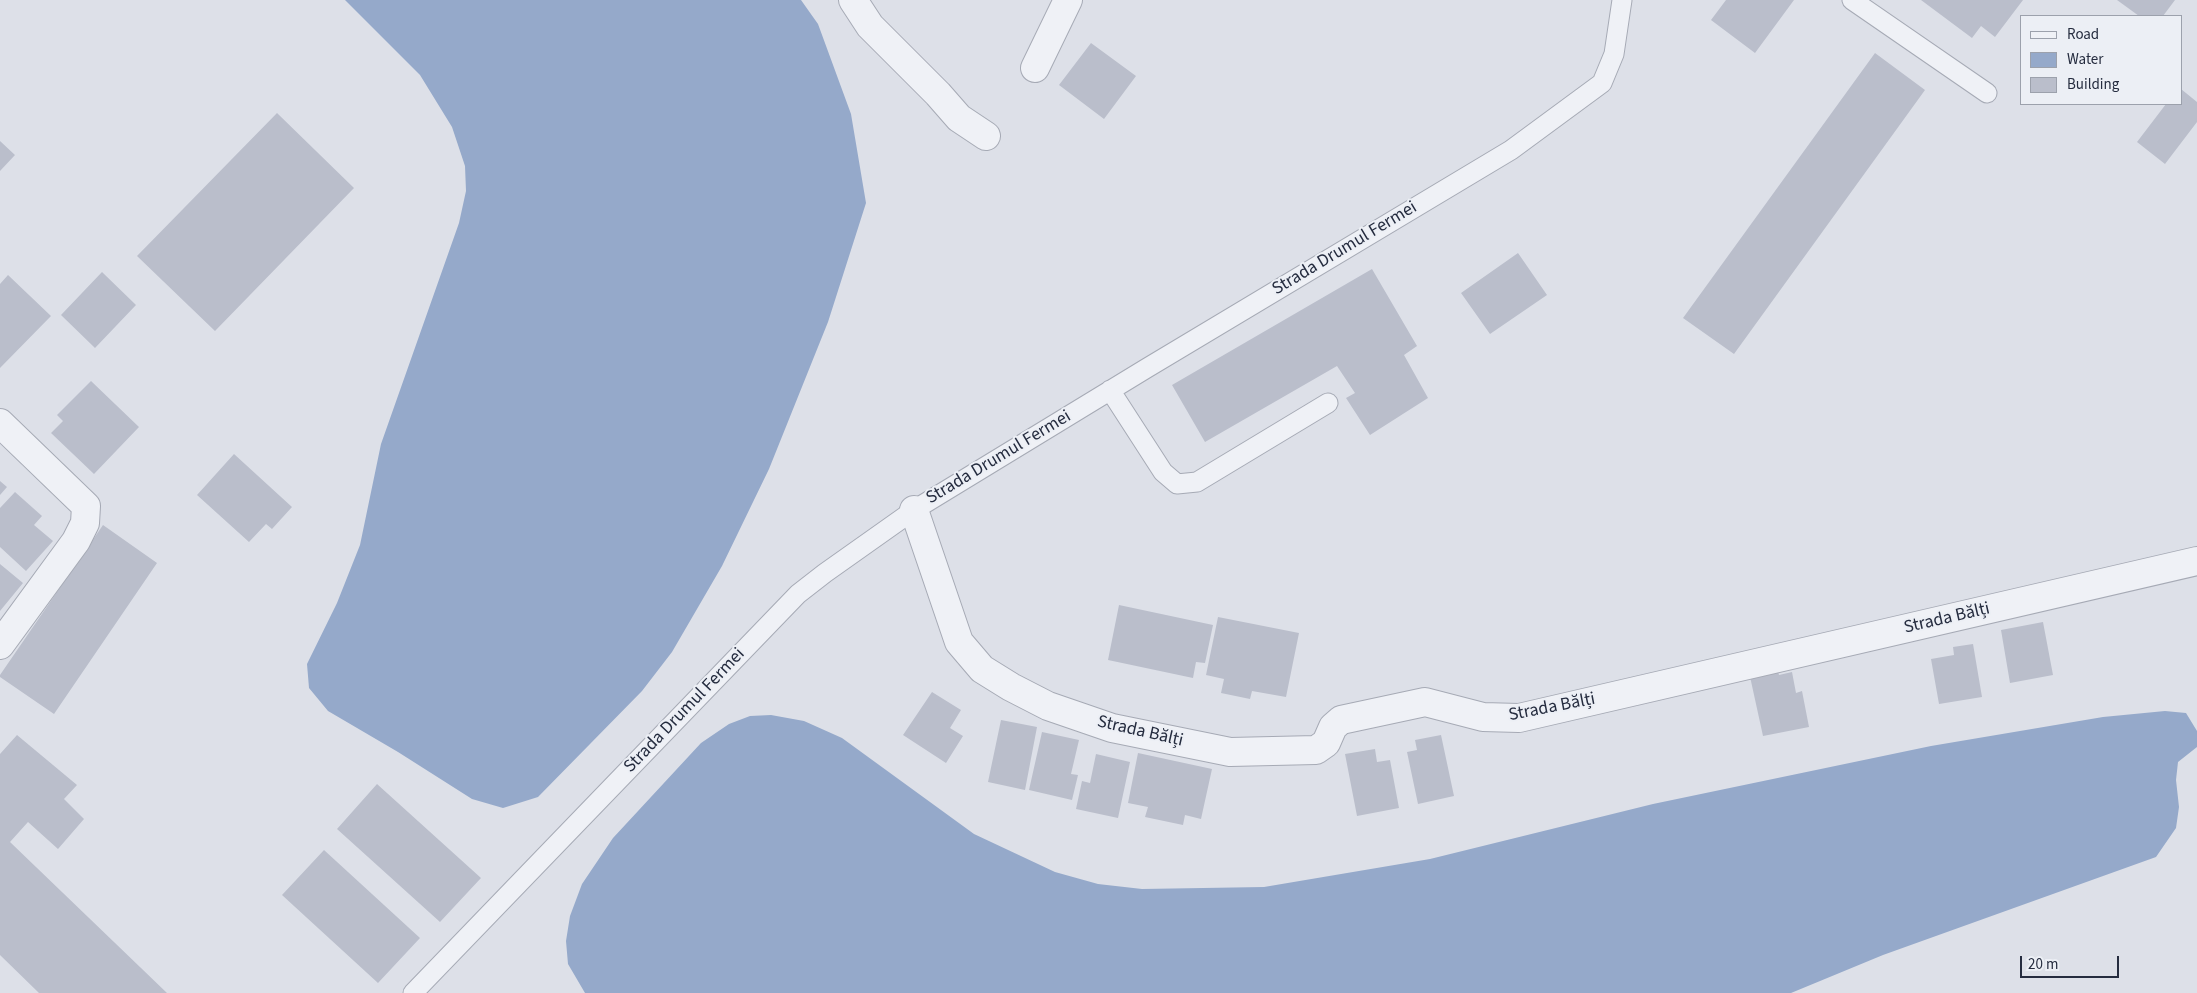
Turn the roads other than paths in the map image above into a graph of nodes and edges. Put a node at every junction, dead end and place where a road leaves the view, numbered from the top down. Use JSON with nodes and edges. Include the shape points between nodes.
{"nodes":[{"id":1,"x":853,"y":0,"type":"edge"},
{"id":2,"x":1068,"y":0,"type":"edge"},
{"id":3,"x":1622,"y":0,"type":"edge"},
{"id":4,"x":1852,"y":0,"type":"edge"},
{"id":5,"x":1034,"y":68,"type":"dead end"},
{"id":6,"x":1987,"y":93,"type":"dead end"},
{"id":7,"x":986,"y":136,"type":"dead end"},
{"id":8,"x":1110,"y":390,"type":"junction"},
{"id":9,"x":1328,"y":403,"type":"dead end"},
{"id":10,"x":0,"y":423,"type":"edge"},
{"id":11,"x":914,"y":510,"type":"junction"},
{"id":12,"x":2197,"y":561,"type":"edge"},
{"id":13,"x":0,"y":645,"type":"edge"},
{"id":14,"x":413,"y":993,"type":"edge"}],
"edges":[{"from":1,"to":7,"type":"street","via":[[870,26],[959,118]]},
{"from":2,"to":5,"type":"street"},
{"from":3,"to":8,"type":"lane","name":"Strada Drumul Fermei","via":[[1614,54],[1602,83],[1511,150]]},
{"from":4,"to":6,"type":"lane"},
{"from":8,"to":9,"type":"lane","via":[[1163,472],[1177,484],[1197,482]]},
{"from":8,"to":11,"type":"lane","name":"Strada Drumul Fermei"},
{"from":10,"to":13,"type":"street","via":[[86,506],[85,523],[76,541]]},
{"from":11,"to":12,"type":"street","name":"Strada Bălți","via":[[959,642],[982,669],[1048,706],[1112,728],[1230,752],[1316,750],[1326,744],[1333,728],[1341,720],[1425,702],[1483,717],[1519,718]]},
{"from":11,"to":14,"type":"lane","name":"Strada Drumul Fermei","via":[[798,594]]}]}
